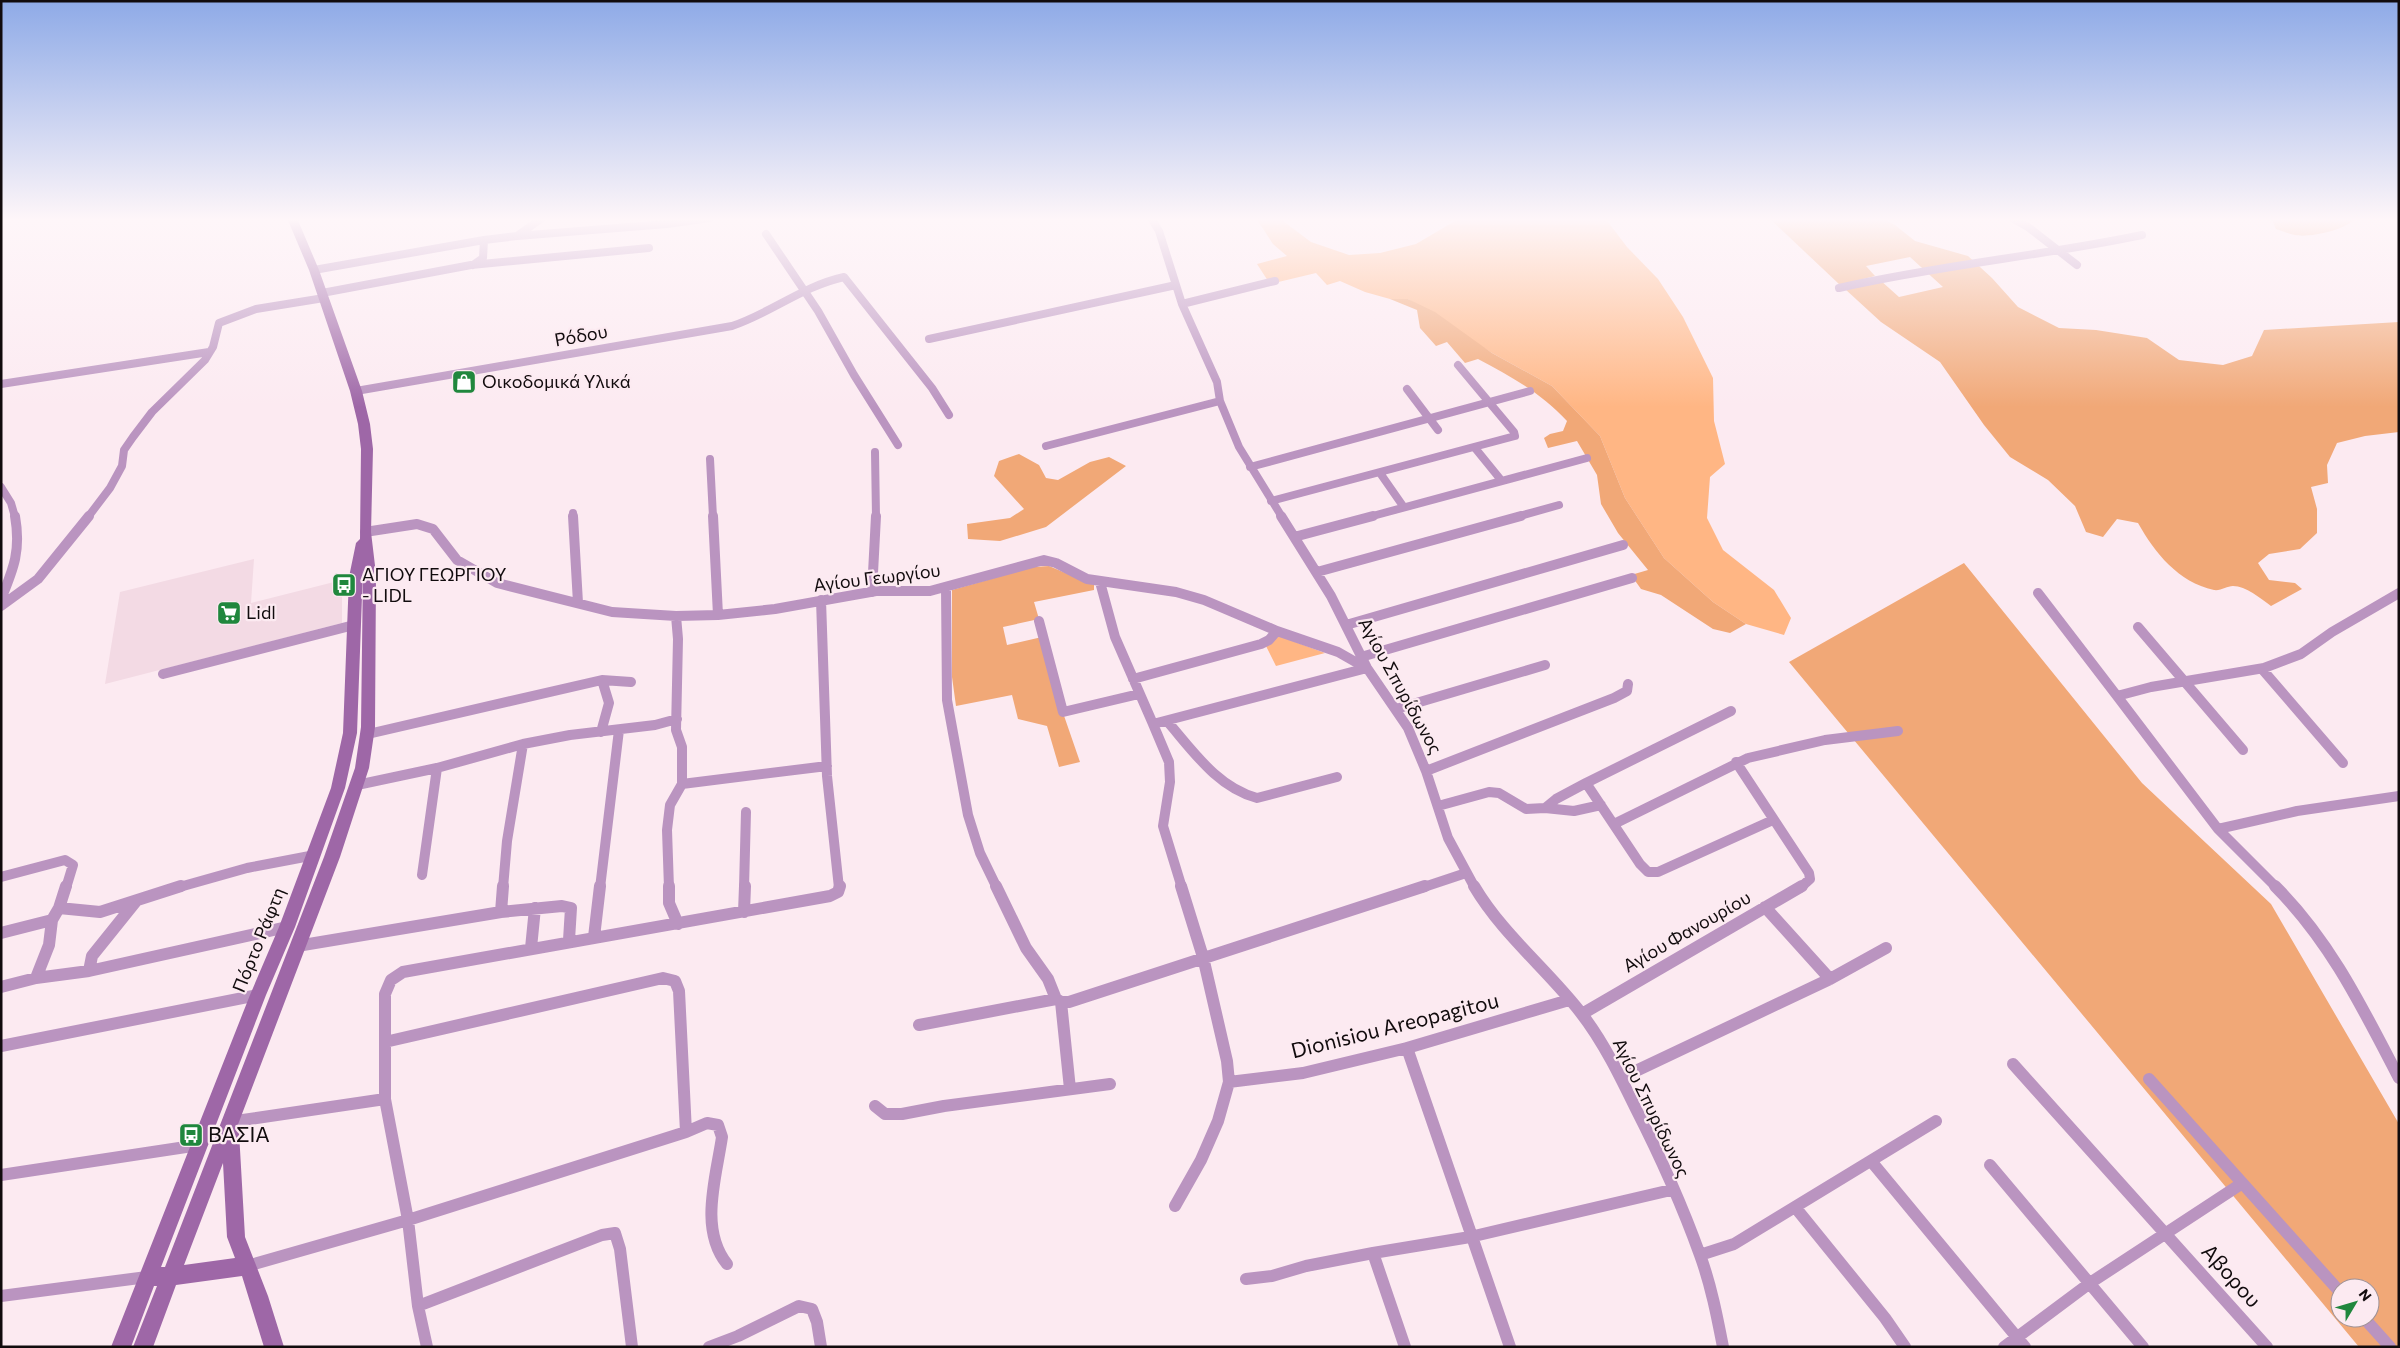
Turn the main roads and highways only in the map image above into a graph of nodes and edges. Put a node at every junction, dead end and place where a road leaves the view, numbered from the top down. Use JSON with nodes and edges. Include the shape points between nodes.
{"nodes":[{"id":1,"x":318,"y":281,"type":"edge"},
{"id":2,"x":364,"y":532,"type":"junction"},
{"id":3,"x":229,"y":1122,"type":"junction"},
{"id":4,"x":247,"y":1266,"type":"junction"},
{"id":5,"x":171,"y":1276,"type":"junction"},
{"id":6,"x":147,"y":1277,"type":"junction"},
{"id":7,"x":121,"y":1347,"type":"edge"},
{"id":8,"x":143,"y":1347,"type":"edge"},
{"id":9,"x":274,"y":1347,"type":"edge"}],
"edges":[{"from":1,"to":2,"type":"main road","name":"Πόρτο Ράφτη","via":[[356,391],[364,424],[367,449]]},
{"from":2,"to":3,"type":"main road","name":"Πόρτο Ράφτη","via":[[370,574],[368,734],[357,784]]},
{"from":2,"to":6,"type":"main road","name":"Πόρτο Ράφτη","via":[[355,577],[348,749],[338,788],[287,927]]},
{"from":3,"to":4,"type":"main road","via":[[236,1237]]},
{"from":3,"to":5,"type":"main road","name":"Πόρτο Ράφτη"},
{"from":4,"to":5,"type":"main road"},
{"from":4,"to":9,"type":"main road"},
{"from":5,"to":6,"type":"main road"},
{"from":5,"to":8,"type":"main road","name":"Πόρτο Ράφτη"},
{"from":6,"to":7,"type":"main road","name":"Πόρτο Ράφτη"}]}
